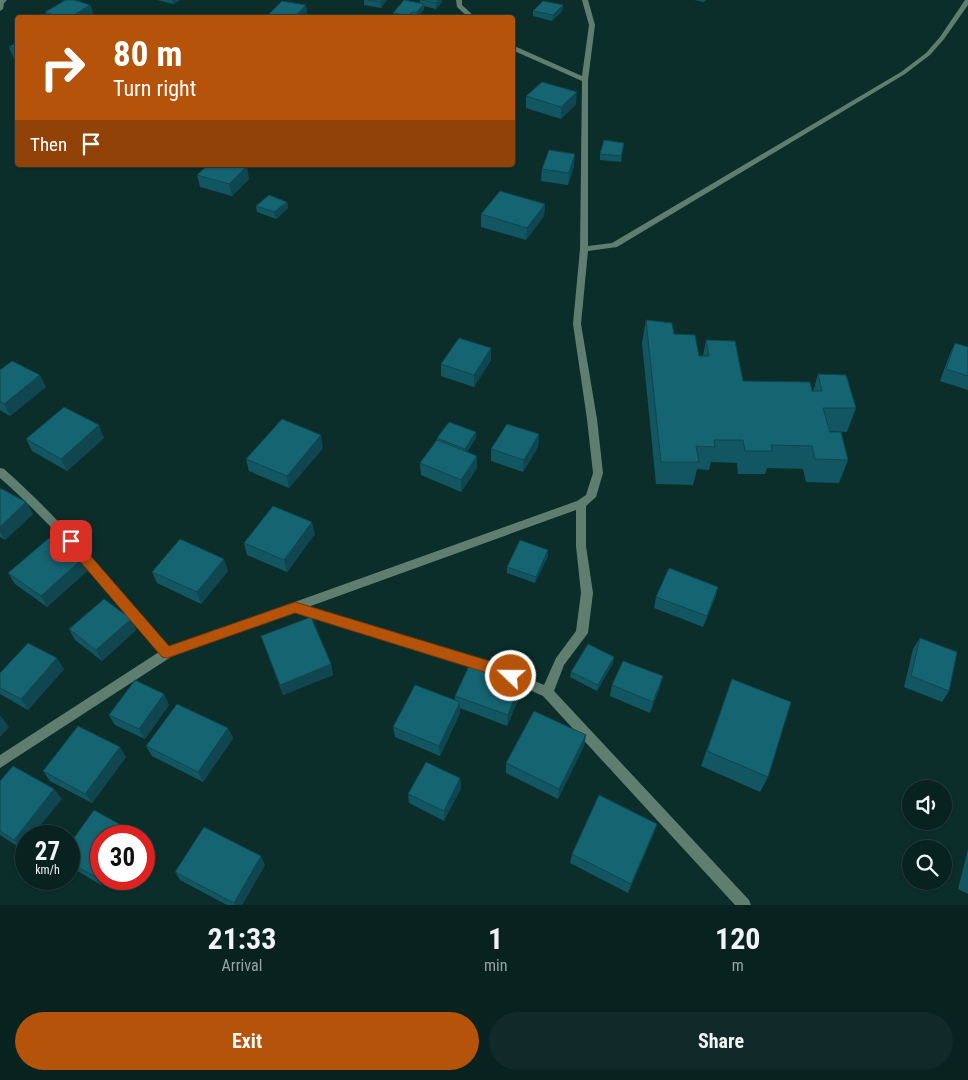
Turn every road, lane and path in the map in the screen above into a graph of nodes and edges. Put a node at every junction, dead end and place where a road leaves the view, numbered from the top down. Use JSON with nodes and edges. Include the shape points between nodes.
{"nodes":[{"id":1,"x":4,"y":0,"type":"edge"},
{"id":2,"x":459,"y":0,"type":"edge"},
{"id":3,"x":584,"y":0,"type":"edge"},
{"id":4,"x":968,"y":0,"type":"edge"},
{"id":5,"x":0,"y":9,"type":"edge"},
{"id":6,"x":470,"y":15,"type":"edge"},
{"id":7,"x":515,"y":48,"type":"edge"},
{"id":8,"x":585,"y":80,"type":"junction"},
{"id":9,"x":584,"y":249,"type":"junction"},
{"id":10,"x":0,"y":472,"type":"edge"},
{"id":11,"x":581,"y":504,"type":"junction"},
{"id":12,"x":295,"y":608,"type":"junction"},
{"id":13,"x":167,"y":652,"type":"junction"},
{"id":14,"x":547,"y":692,"type":"junction"},
{"id":15,"x":0,"y":762,"type":"edge"},
{"id":16,"x":744,"y":905,"type":"edge"}],
"edges":[{"from":1,"to":5,"type":"street"},
{"from":2,"to":6,"type":"street","via":[[459,6]]},
{"from":3,"to":8,"type":"street","via":[[592,25]]},
{"from":4,"to":9,"type":"street","via":[[928,54],[902,73],[614,245]]},
{"from":7,"to":8,"type":"street"},
{"from":8,"to":9,"type":"street"},
{"from":9,"to":11,"type":"street","via":[[577,324],[598,473],[591,496]]},
{"from":10,"to":13,"type":"street","via":[[71,541]]},
{"from":11,"to":12,"type":"street"},
{"from":11,"to":14,"type":"street","via":[[581,546],[587,593],[582,633],[560,662]]},
{"from":12,"to":13,"type":"street"},
{"from":12,"to":14,"type":"street","via":[[493,668]]},
{"from":13,"to":15,"type":"street"},
{"from":14,"to":16,"type":"street"}]}
